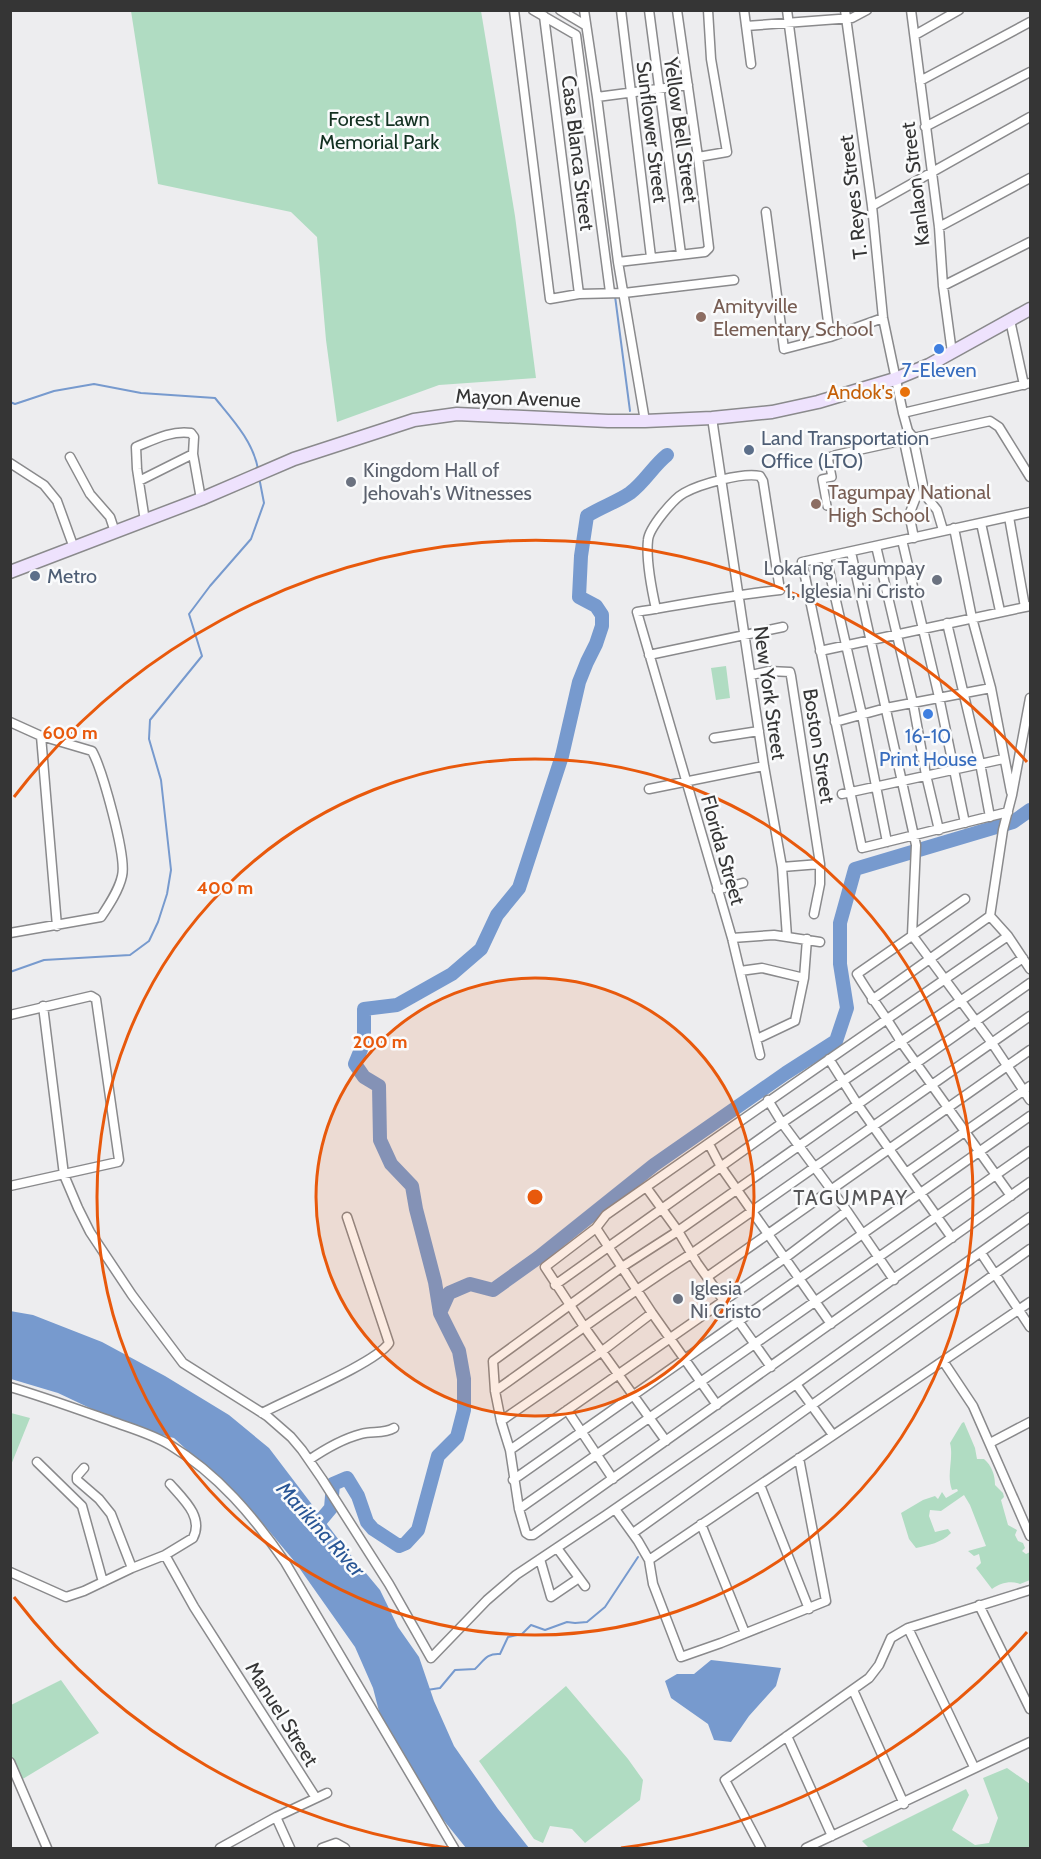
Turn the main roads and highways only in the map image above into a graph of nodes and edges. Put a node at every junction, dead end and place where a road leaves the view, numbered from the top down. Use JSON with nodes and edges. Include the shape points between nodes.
{"nodes":[{"id":1,"x":1030,"y":309,"type":"edge"},
{"id":2,"x":10,"y":572,"type":"edge"}],
"edges":[{"from":1,"to":2,"type":"main road","name":"Mayon Avenue","via":[[952,353],[895,379],[772,412],[608,422],[463,414],[425,418],[294,459]]}]}
